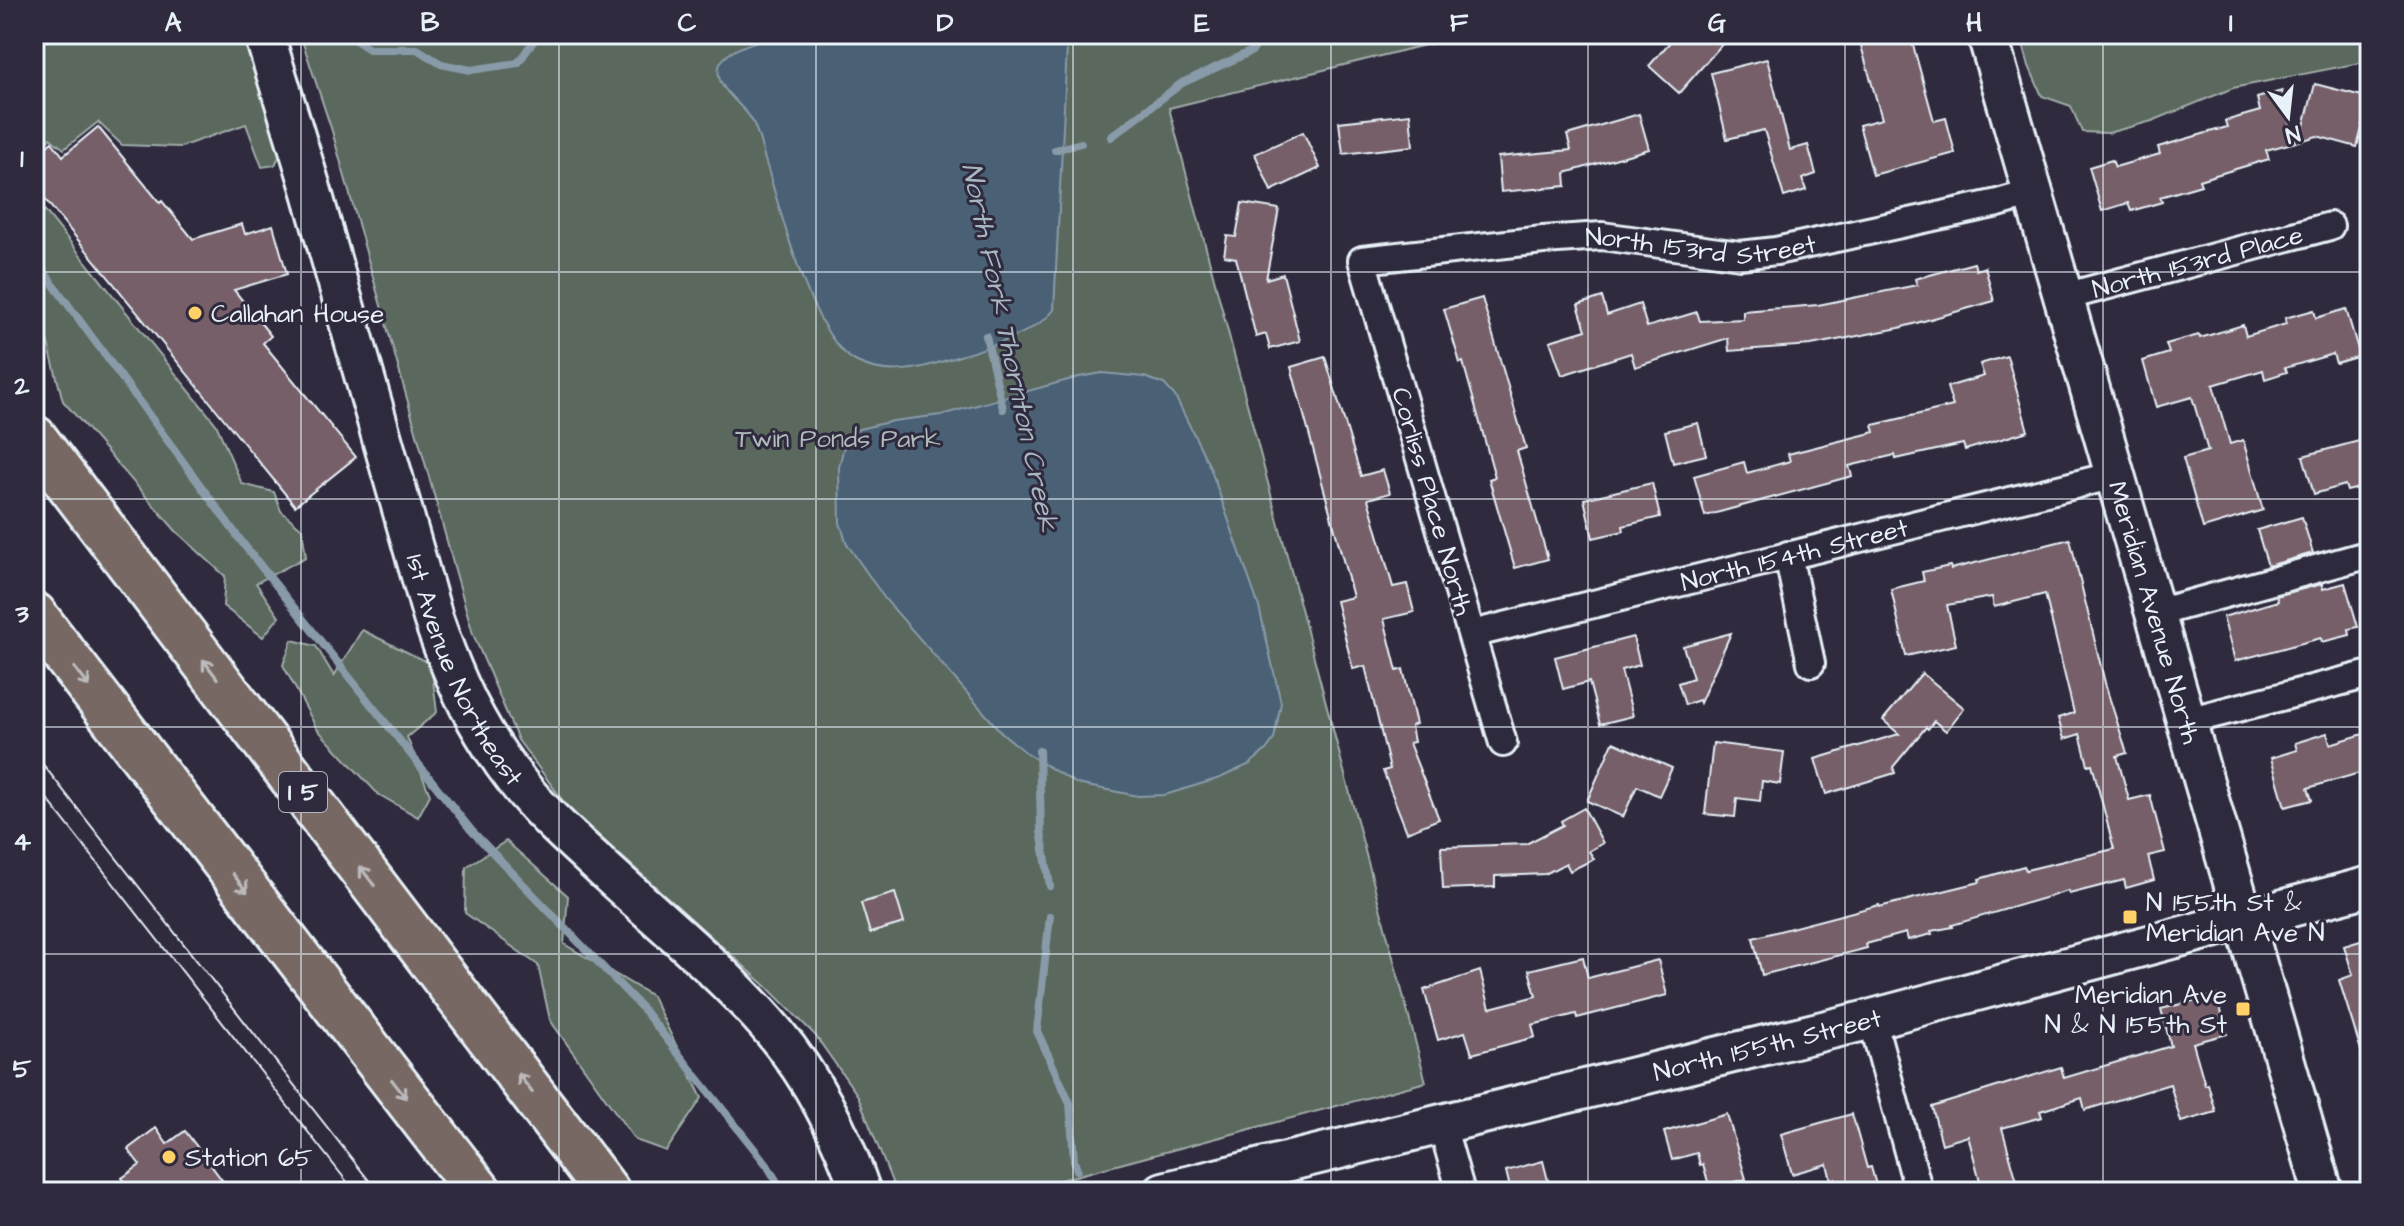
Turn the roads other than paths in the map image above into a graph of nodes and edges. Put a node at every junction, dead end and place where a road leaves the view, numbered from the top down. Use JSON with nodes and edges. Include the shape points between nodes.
{"nodes":[{"id":1,"x":264,"y":34,"type":"edge"},
{"id":2,"x":1987,"y":34,"type":"edge"},
{"id":3,"x":2033,"y":193,"type":"junction"},
{"id":4,"x":2330,"y":226,"type":"dead end"},
{"id":5,"x":1362,"y":260,"type":"joint"},
{"id":6,"x":2064,"y":297,"type":"junction"},
{"id":7,"x":34,"y":438,"type":"edge"},
{"id":8,"x":2115,"y":475,"type":"junction"},
{"id":9,"x":2370,"y":554,"type":"edge"},
{"id":10,"x":1788,"y":555,"type":"junction"},
{"id":11,"x":2156,"y":613,"type":"junction"},
{"id":12,"x":34,"y":615,"type":"edge"},
{"id":13,"x":1472,"y":634,"type":"junction"},
{"id":14,"x":1811,"y":663,"type":"dead end"},
{"id":15,"x":2370,"y":674,"type":"edge"},
{"id":16,"x":2187,"y":721,"type":"junction"},
{"id":17,"x":1503,"y":743,"type":"dead end"},
{"id":18,"x":2370,"y":886,"type":"edge"},
{"id":19,"x":2245,"y":919,"type":"junction"},
{"id":20,"x":1872,"y":1019,"type":"junction"},
{"id":21,"x":1442,"y":1125,"type":"junction"},
{"id":22,"x":474,"y":1185,"type":"edge"},
{"id":23,"x":607,"y":1192,"type":"edge"},
{"id":24,"x":861,"y":1192,"type":"edge"},
{"id":25,"x":1163,"y":1192,"type":"edge"},
{"id":26,"x":1461,"y":1192,"type":"edge"},
{"id":27,"x":1919,"y":1192,"type":"edge"},
{"id":28,"x":2323,"y":1192,"type":"edge"}],
"edges":[{"from":1,"to":24,"type":"street","name":"1st Avenue Northeast","via":[[433,618],[473,717],[554,822],[747,1001],[777,1036],[824,1106]]},
{"from":2,"to":3,"type":"street","name":"Meridian Avenue North"},
{"from":3,"to":5,"type":"street","name":"North 153rd Street","via":[[1740,255],[1602,236]]},
{"from":3,"to":6,"type":"street","name":"Meridian Avenue North"},
{"from":4,"to":6,"type":"street","name":"North 153rd Place"},
{"from":5,"to":13,"type":"street","name":"Corliss Place North"},
{"from":6,"to":8,"type":"street","name":"Meridian Avenue North"},
{"from":23,"to":7,"type":"highway","number":"I 5","one_way":true},
{"from":8,"to":10,"type":"street","name":"North 154th Street"},
{"from":8,"to":11,"type":"street","name":"Meridian Avenue North"},
{"from":9,"to":11,"type":"street"},
{"from":10,"to":13,"type":"street","name":"North 154th Street"},
{"from":10,"to":14,"type":"street"},
{"from":11,"to":16,"type":"street","name":"Meridian Avenue North"},
{"from":12,"to":22,"type":"highway","one_way":true},
{"from":13,"to":17,"type":"street","name":"Corliss Place North"},
{"from":15,"to":16,"type":"street"},
{"from":16,"to":19,"type":"street","name":"Meridian Avenue North"},
{"from":18,"to":19,"type":"street","name":"North 155th Street"},
{"from":19,"to":20,"type":"street","name":"North 155th Street"},
{"from":19,"to":28,"type":"street","name":"Meridian Avenue North"},
{"from":20,"to":21,"type":"street","name":"North 155th Street"},
{"from":20,"to":27,"type":"street"},
{"from":21,"to":25,"type":"street","name":"North 155th Street"},
{"from":21,"to":26,"type":"street"}]}
